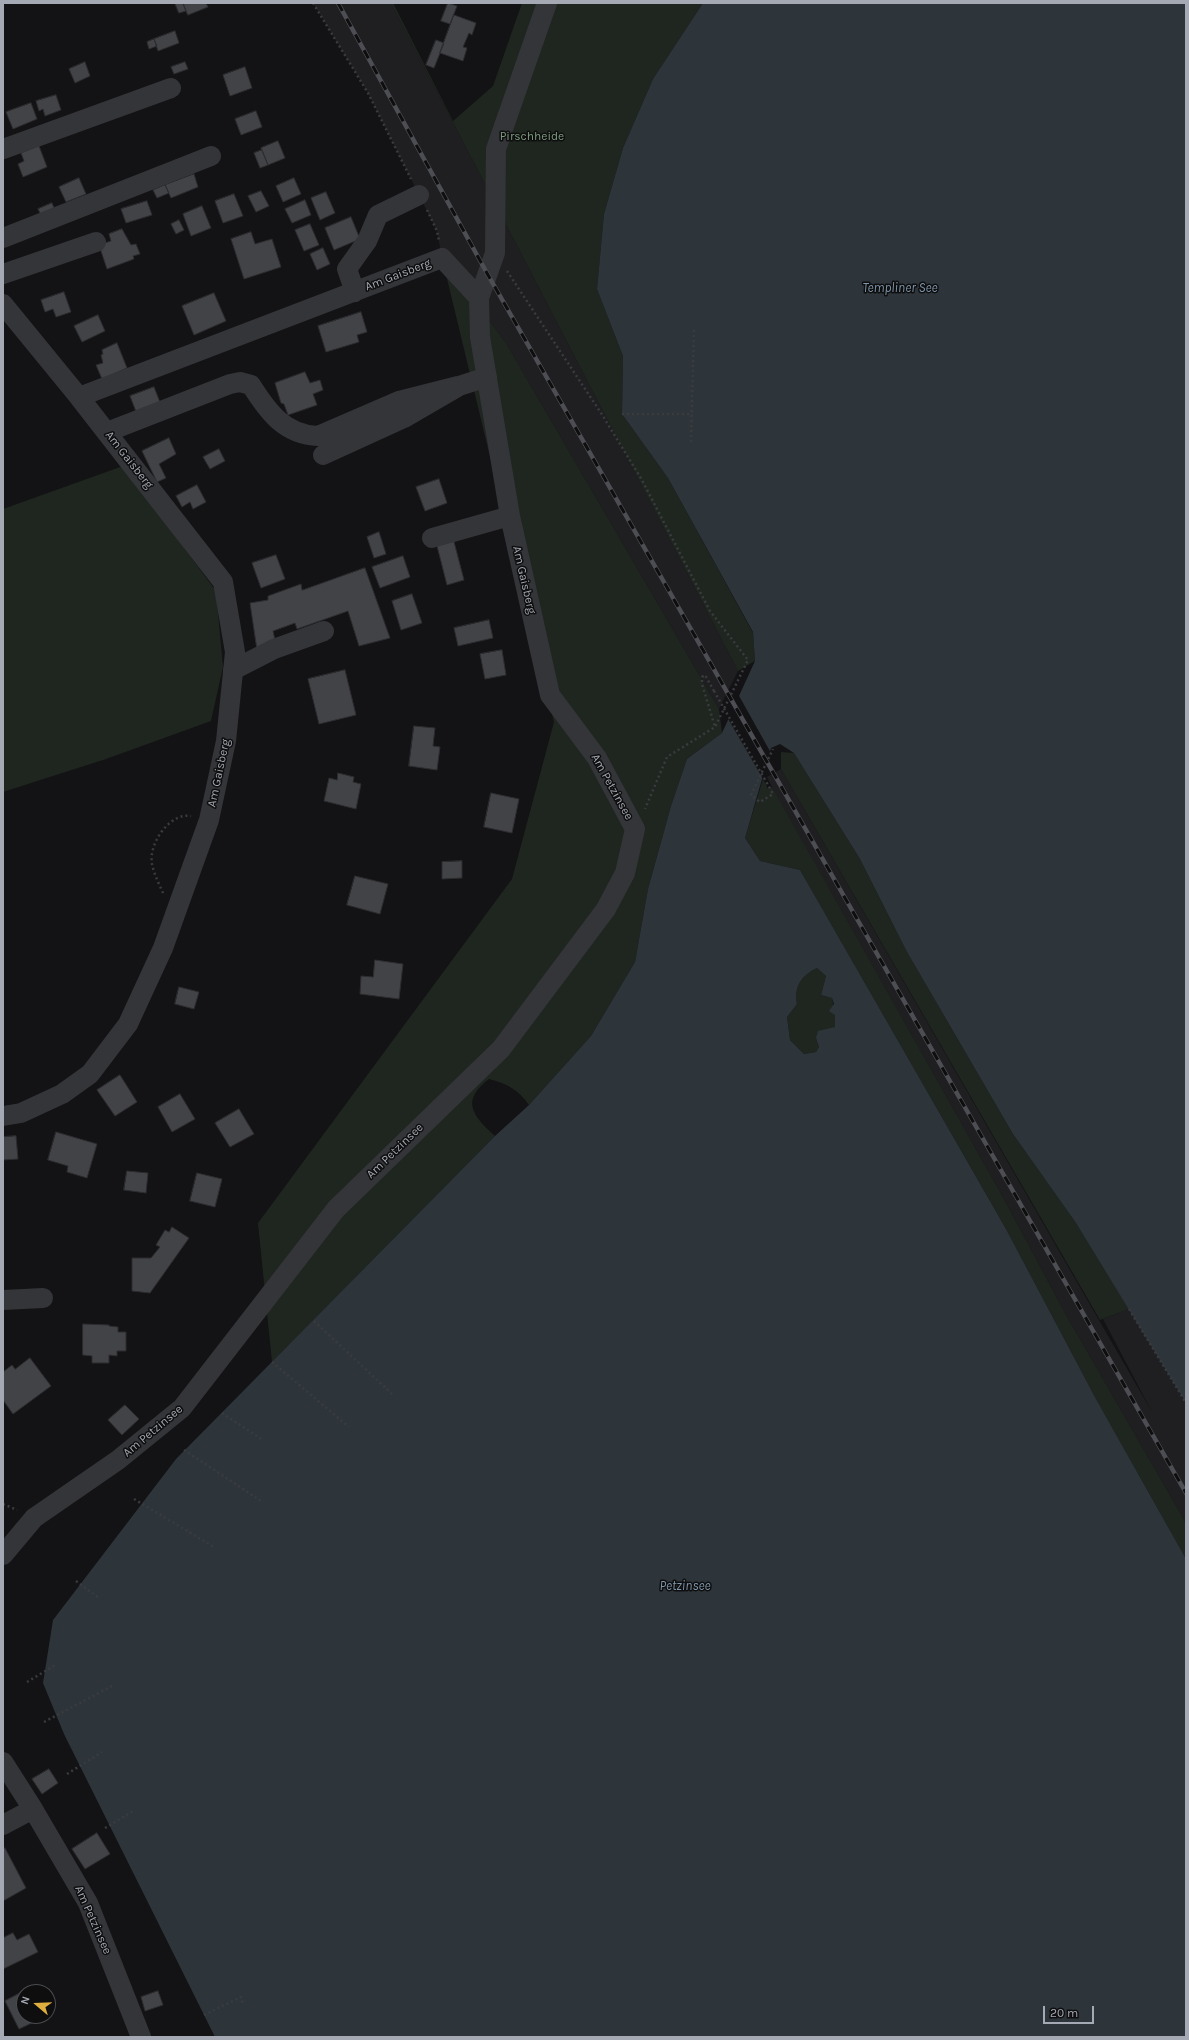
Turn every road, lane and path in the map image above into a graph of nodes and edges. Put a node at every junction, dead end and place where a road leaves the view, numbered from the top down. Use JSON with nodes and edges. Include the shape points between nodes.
{"nodes":[{"id":1,"x":313,"y":3,"type":"edge"},
{"id":2,"x":547,"y":3,"type":"edge"},
{"id":3,"x":171,"y":88,"type":"dead end"},
{"id":4,"x":3,"y":149,"type":"edge"},
{"id":5,"x":211,"y":156,"type":"dead end"},
{"id":6,"x":419,"y":195,"type":"junction"},
{"id":7,"x":3,"y":238,"type":"edge"},
{"id":8,"x":96,"y":242,"type":"dead end"},
{"id":9,"x":495,"y":253,"type":"junction"},
{"id":10,"x":442,"y":258,"type":"junction"},
{"id":11,"x":3,"y":274,"type":"edge"},
{"id":12,"x":355,"y":292,"type":"junction"},
{"id":13,"x":479,"y":298,"type":"junction"},
{"id":14,"x":3,"y":304,"type":"edge"},
{"id":15,"x":694,"y":328,"type":"dead end"},
{"id":16,"x":487,"y":377,"type":"junction"},
{"id":17,"x":458,"y":386,"type":"junction"},
{"id":18,"x":79,"y":397,"type":"junction"},
{"id":19,"x":622,"y":414,"type":"dead end"},
{"id":20,"x":692,"y":414,"type":"junction"},
{"id":21,"x":107,"y":432,"type":"junction"},
{"id":22,"x":691,"y":442,"type":"dead end"},
{"id":23,"x":323,"y":455,"type":"dead end"},
{"id":24,"x":510,"y":516,"type":"junction"},
{"id":25,"x":432,"y":538,"type":"dead end"},
{"id":26,"x":324,"y":631,"type":"dead end"},
{"id":27,"x":233,"y":670,"type":"junction"},
{"id":28,"x":550,"y":695,"type":"joint"},
{"id":29,"x":715,"y":727,"type":"junction"},
{"id":30,"x":773,"y":749,"type":"dead end"},
{"id":31,"x":209,"y":820,"type":"junction"},
{"id":32,"x":635,"y":829,"type":"junction"},
{"id":33,"x":177,"y":907,"type":"junction"},
{"id":34,"x":3,"y":1116,"type":"edge"},
{"id":35,"x":43,"y":1298,"type":"dead end"},
{"id":36,"x":3,"y":1300,"type":"edge"},
{"id":37,"x":1129,"y":1309,"type":"dead end"},
{"id":38,"x":314,"y":1321,"type":"dead end"},
{"id":39,"x":272,"y":1362,"type":"dead end"},
{"id":40,"x":392,"y":1394,"type":"dead end"},
{"id":41,"x":1186,"y":1403,"type":"edge"},
{"id":42,"x":222,"y":1413,"type":"dead end"},
{"id":43,"x":349,"y":1427,"type":"dead end"},
{"id":44,"x":264,"y":1441,"type":"dead end"},
{"id":45,"x":184,"y":1450,"type":"dead end"},
{"id":46,"x":134,"y":1499,"type":"dead end"},
{"id":47,"x":261,"y":1501,"type":"dead end"},
{"id":48,"x":214,"y":1547,"type":"dead end"},
{"id":49,"x":3,"y":1555,"type":"edge"},
{"id":50,"x":76,"y":1581,"type":"dead end"},
{"id":51,"x":99,"y":1598,"type":"dead end"},
{"id":52,"x":57,"y":1664,"type":"dead end"},
{"id":53,"x":27,"y":1682,"type":"dead end"},
{"id":54,"x":112,"y":1686,"type":"dead end"},
{"id":55,"x":44,"y":1722,"type":"dead end"},
{"id":56,"x":102,"y":1752,"type":"dead end"},
{"id":57,"x":3,"y":1762,"type":"edge"},
{"id":58,"x":67,"y":1774,"type":"dead end"},
{"id":59,"x":33,"y":1809,"type":"junction"},
{"id":60,"x":135,"y":1810,"type":"dead end"},
{"id":61,"x":3,"y":1825,"type":"edge"},
{"id":62,"x":105,"y":1828,"type":"dead end"},
{"id":63,"x":243,"y":2004,"type":"dead end"},
{"id":64,"x":204,"y":2015,"type":"dead end"},
{"id":65,"x":141,"y":2037,"type":"edge"}],
"edges":[{"from":1,"to":6,"type":"path","via":[[368,92]]},
{"from":2,"to":9,"type":"street","name":"Am Gaisberg","via":[[496,149]]},
{"from":3,"to":4,"type":"street"},
{"from":5,"to":7,"type":"street"},
{"from":6,"to":10,"type":"path","via":[[437,231]]},
{"from":6,"to":12,"type":"street","via":[[378,215],[367,241],[347,269]]},
{"from":8,"to":11,"type":"street"},
{"from":9,"to":13,"type":"street","name":"Am Gaisberg"},
{"from":9,"to":29,"type":"path","via":[[605,419],[642,480],[710,611],[748,660]]},
{"from":10,"to":12,"type":"street","name":"Am Gaisberg"},
{"from":10,"to":13,"type":"street","name":"Am Gaisberg"},
{"from":12,"to":18,"type":"street","name":"Am Gaisberg"},
{"from":13,"to":16,"type":"street","name":"Am Gaisberg","via":[[480,337]]},
{"from":14,"to":18,"type":"street","name":"Am Gaisberg"},
{"from":15,"to":20,"type":"path"},
{"from":16,"to":17,"type":"street"},
{"from":16,"to":24,"type":"street","name":"Am Gaisberg"},
{"from":17,"to":21,"type":"street","via":[[399,401],[318,436],[307,436],[292,431],[272,416],[251,385],[240,382]]},
{"from":17,"to":23,"type":"street","via":[[404,418]]},
{"from":18,"to":21,"type":"street","name":"Am Gaisberg"},
{"from":19,"to":20,"type":"path"},
{"from":20,"to":22,"type":"path"},
{"from":21,"to":27,"type":"street","name":"Am Gaisberg","via":[[223,582],[235,652]]},
{"from":24,"to":25,"type":"street"},
{"from":24,"to":28,"type":"street","name":"Am Gaisberg"},
{"from":26,"to":27,"type":"street","via":[[274,649]]},
{"from":27,"to":31,"type":"street","name":"Am Gaisberg","via":[[226,741]]},
{"from":28,"to":32,"type":"street","name":"Am Petzinsee","via":[[598,758]]},
{"from":29,"to":30,"type":"path","bridge":true,"via":[[702,684],[704,675],[714,691],[764,778],[773,794],[760,802],[751,795]]},
{"from":29,"to":32,"type":"path","via":[[667,757]]},
{"from":31,"to":33,"type":"street","name":"Am Gaisberg"},
{"from":31,"to":33,"type":"path","via":[[185,815],[172,821],[161,831],[155,843],[151,863],[167,901]]},
{"from":32,"to":49,"type":"street","name":"Am Petzinsee","via":[[625,873],[606,909],[501,1050],[336,1208],[182,1408],[118,1460],[34,1518]]},
{"from":33,"to":34,"type":"street","name":"Am Gaisberg","via":[[163,948],[128,1024],[90,1074],[62,1094],[21,1113]]},
{"from":35,"to":36,"type":"street"},
{"from":37,"to":41,"type":"path"},
{"from":38,"to":40,"type":"path"},
{"from":39,"to":43,"type":"path"},
{"from":42,"to":44,"type":"path"},
{"from":45,"to":47,"type":"path"},
{"from":46,"to":48,"type":"path"},
{"from":50,"to":51,"type":"path"},
{"from":52,"to":53,"type":"path"},
{"from":54,"to":55,"type":"path"},
{"from":56,"to":58,"type":"path"},
{"from":57,"to":59,"type":"street","name":"Am Petzinsee"},
{"from":59,"to":61,"type":"street"},
{"from":59,"to":65,"type":"street","name":"Am Petzinsee","via":[[88,1903]]},
{"from":60,"to":62,"type":"path"},
{"from":63,"to":64,"type":"path","via":[[241,1997]]}]}
